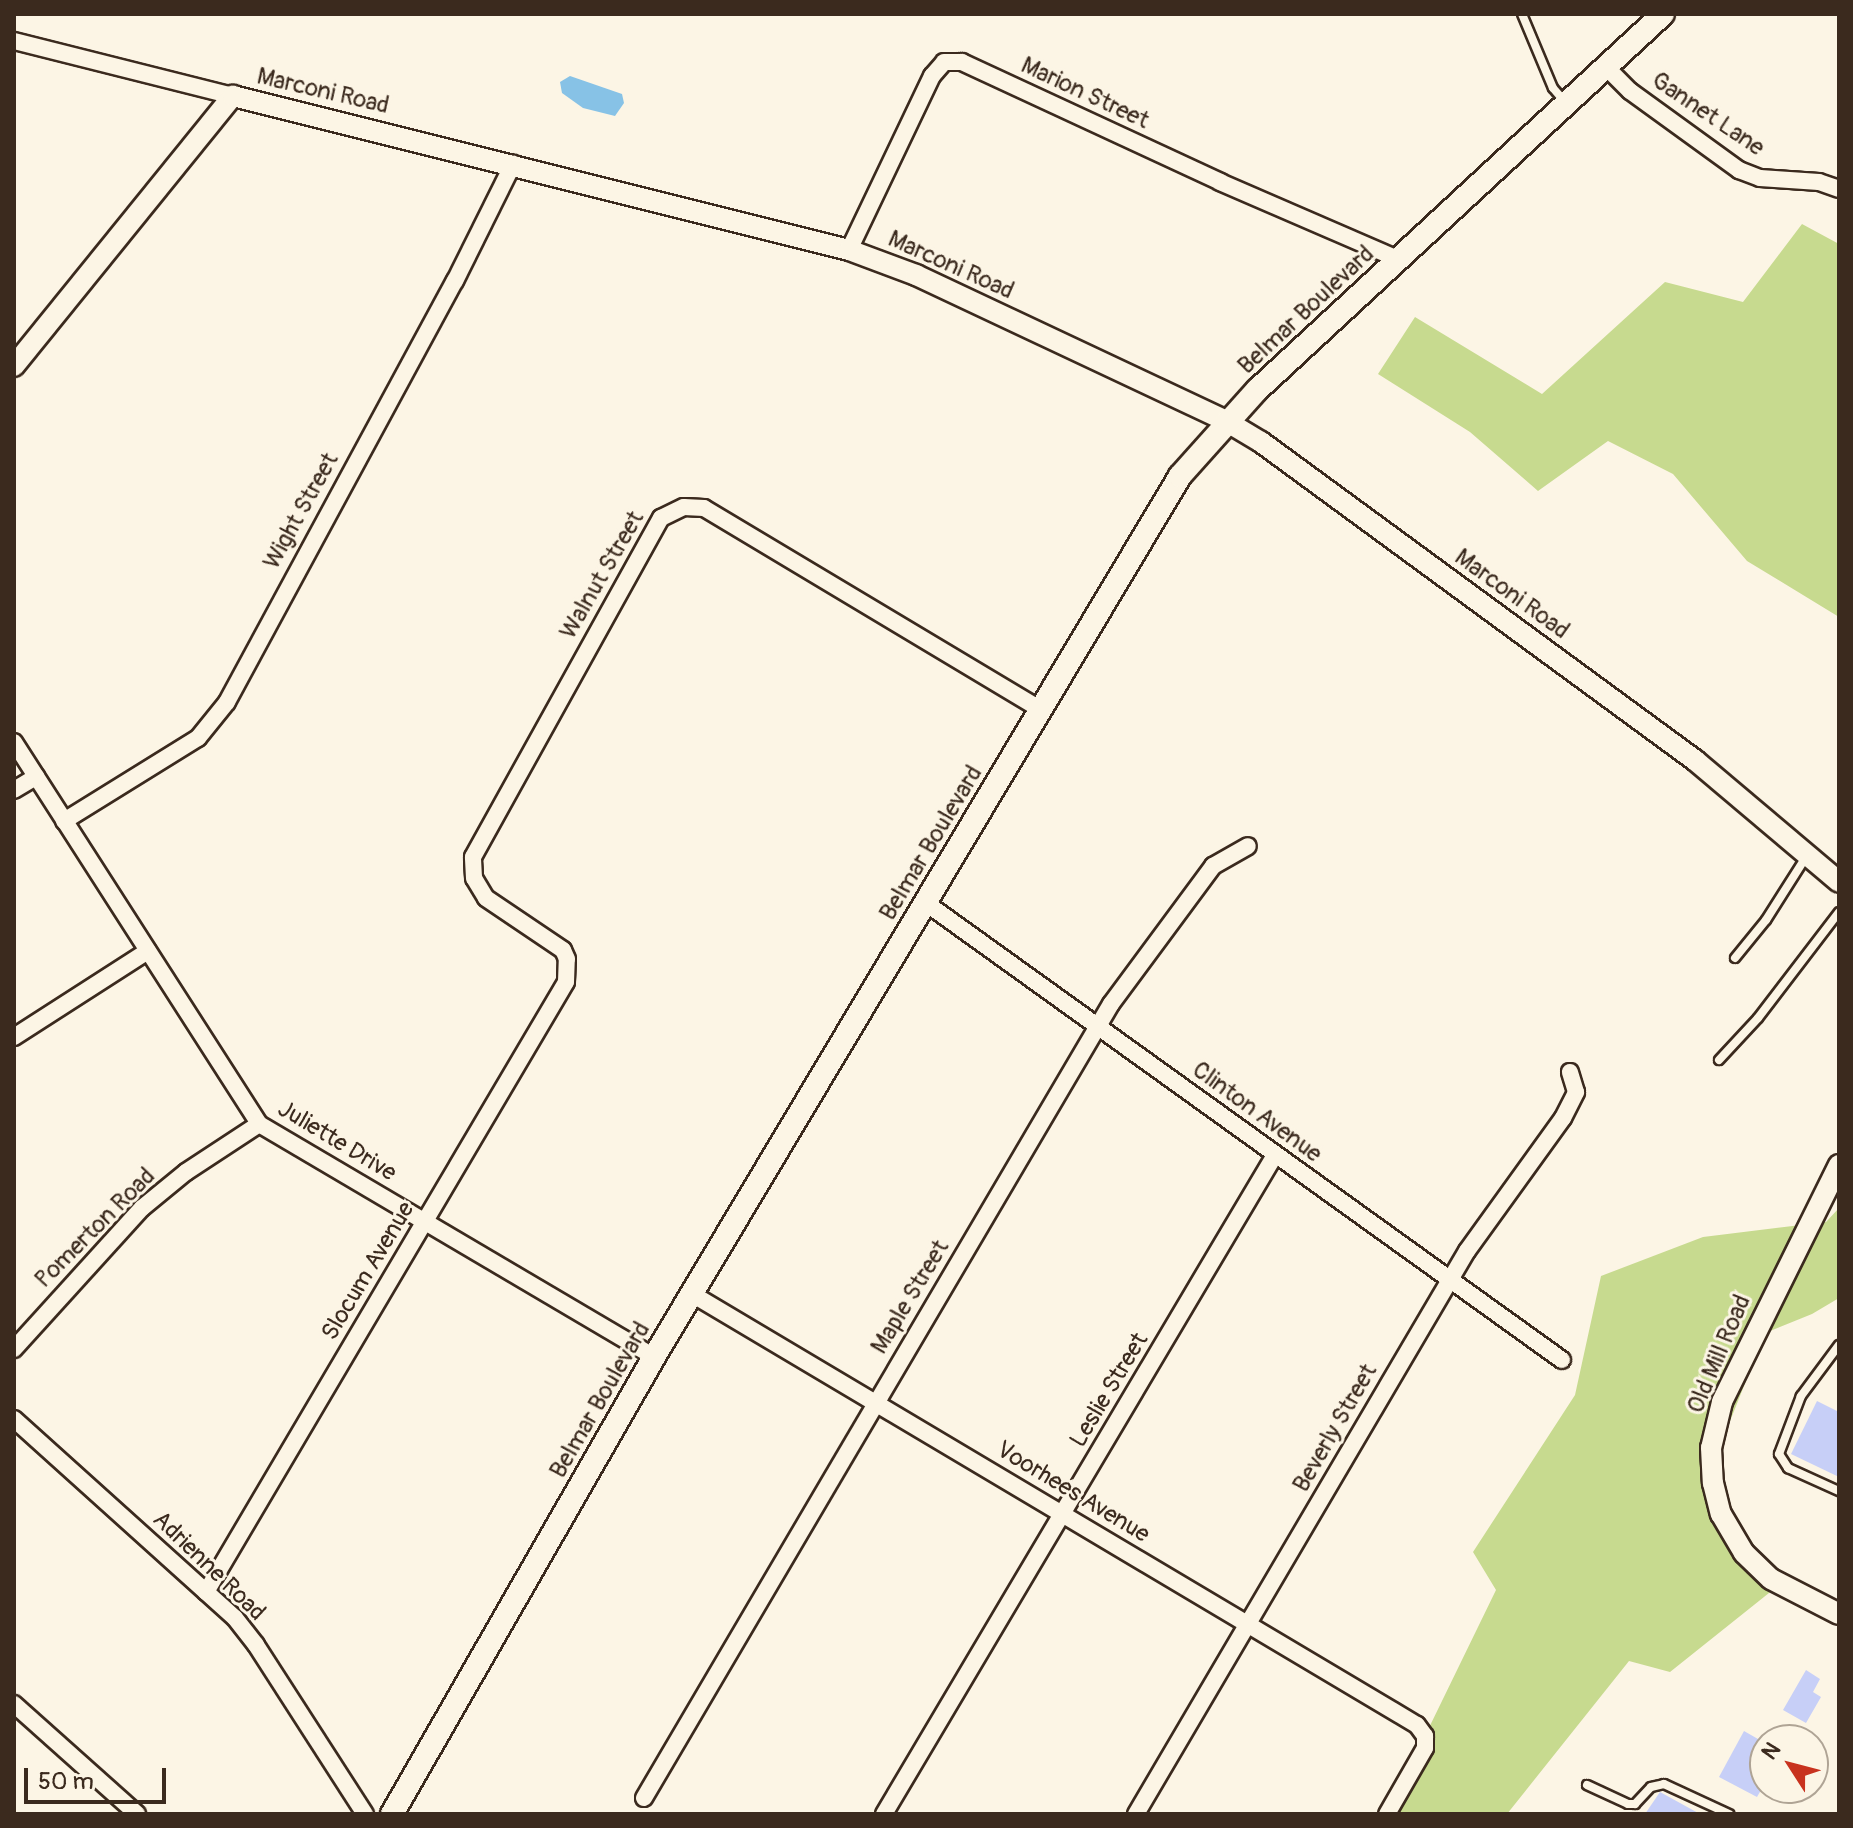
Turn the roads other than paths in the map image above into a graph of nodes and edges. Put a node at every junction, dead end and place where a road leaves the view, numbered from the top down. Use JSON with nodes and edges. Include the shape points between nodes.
{"nodes":[{"id":1,"x":1522,"y":14,"type":"edge"},
{"id":2,"x":1663,"y":14,"type":"edge"},
{"id":3,"x":14,"y":41,"type":"edge"},
{"id":4,"x":1606,"y":67,"type":"junction"},
{"id":5,"x":233,"y":96,"type":"junction"},
{"id":6,"x":1567,"y":103,"type":"junction"},
{"id":7,"x":513,"y":164,"type":"junction"},
{"id":8,"x":1839,"y":189,"type":"edge"},
{"id":9,"x":849,"y":250,"type":"junction"},
{"id":10,"x":1398,"y":259,"type":"junction"},
{"id":11,"x":14,"y":366,"type":"edge"},
{"id":12,"x":1226,"y":421,"type":"junction"},
{"id":13,"x":1040,"y":709,"type":"junction"},
{"id":14,"x":14,"y":742,"type":"edge"},
{"id":15,"x":36,"y":777,"type":"junction"},
{"id":16,"x":14,"y":790,"type":"edge"},
{"id":17,"x":64,"y":821,"type":"junction"},
{"id":18,"x":1248,"y":846,"type":"dead end"},
{"id":19,"x":1808,"y":855,"type":"junction"},
{"id":20,"x":1839,"y":882,"type":"edge"},
{"id":21,"x":926,"y":903,"type":"junction"},
{"id":22,"x":1839,"y":912,"type":"edge"},
{"id":23,"x":148,"y":951,"type":"junction"},
{"id":24,"x":1735,"y":958,"type":"dead end"},
{"id":25,"x":568,"y":972,"type":"joint"},
{"id":26,"x":1098,"y":1026,"type":"junction"},
{"id":27,"x":14,"y":1037,"type":"edge"},
{"id":28,"x":1719,"y":1060,"type":"dead end"},
{"id":29,"x":1570,"y":1072,"type":"dead end"},
{"id":30,"x":259,"y":1124,"type":"junction"},
{"id":31,"x":1275,"y":1155,"type":"junction"},
{"id":32,"x":1839,"y":1165,"type":"edge"},
{"id":33,"x":425,"y":1222,"type":"junction"},
{"id":34,"x":1450,"y":1279,"type":"junction"},
{"id":35,"x":692,"y":1294,"type":"junction"},
{"id":36,"x":1839,"y":1345,"type":"edge"},
{"id":37,"x":14,"y":1349,"type":"edge"},
{"id":38,"x":654,"y":1357,"type":"junction"},
{"id":39,"x":1562,"y":1360,"type":"dead end"},
{"id":40,"x":876,"y":1402,"type":"junction"},
{"id":41,"x":14,"y":1419,"type":"edge"},
{"id":42,"x":1839,"y":1491,"type":"edge"},
{"id":43,"x":1062,"y":1514,"type":"junction"},
{"id":44,"x":206,"y":1592,"type":"junction"},
{"id":45,"x":1839,"y":1614,"type":"edge"},
{"id":46,"x":1248,"y":1624,"type":"junction"},
{"id":47,"x":14,"y":1704,"type":"edge"},
{"id":48,"x":1587,"y":1785,"type":"dead end"},
{"id":49,"x":644,"y":1798,"type":"dead end"},
{"id":50,"x":137,"y":1814,"type":"edge"},
{"id":51,"x":365,"y":1814,"type":"edge"},
{"id":52,"x":392,"y":1814,"type":"edge"},
{"id":53,"x":884,"y":1814,"type":"edge"},
{"id":54,"x":1136,"y":1814,"type":"edge"},
{"id":55,"x":1387,"y":1814,"type":"edge"},
{"id":56,"x":1729,"y":1814,"type":"edge"}],
"edges":[{"from":1,"to":6,"type":"lane","via":[[1553,88]]},
{"from":2,"to":4,"type":"main road","name":"Belmar Boulevard"},
{"from":3,"to":5,"type":"street"},
{"from":4,"to":6,"type":"main road","name":"Belmar Boulevard"},
{"from":4,"to":8,"type":"street","name":"Gannet Lane","via":[[1630,91],[1739,170]]},
{"from":5,"to":7,"type":"street","name":"Marconi Road"},
{"from":5,"to":11,"type":"street","name":"Marconi Road"},
{"from":6,"to":10,"type":"main road","name":"Belmar Boulevard"},
{"from":7,"to":9,"type":"street","name":"Marconi Road"},
{"from":7,"to":17,"type":"street","name":"Wight Street","via":[[227,702],[198,738]]},
{"from":9,"to":10,"type":"street","name":"Marion Street","via":[[932,76],[944,62],[962,62]]},
{"from":9,"to":12,"type":"street","name":"Marconi Road","via":[[905,270]]},
{"from":10,"to":12,"type":"main road","name":"Belmar Boulevard"},
{"from":12,"to":13,"type":"main road","name":"Belmar Boulevard","via":[[1174,486]]},
{"from":12,"to":19,"type":"street","name":"Marconi Road","via":[[1295,464],[1656,730]]},
{"from":13,"to":21,"type":"main road","name":"Belmar Boulevard"},
{"from":13,"to":25,"type":"street","name":"Walnut Street","via":[[704,508],[672,511],[653,528],[473,857],[474,878],[486,898],[556,943],[567,959]]},
{"from":14,"to":15,"type":"street","name":"Juliette Drive"},
{"from":15,"to":16,"type":"street"},
{"from":15,"to":17,"type":"street","name":"Juliette Drive"},
{"from":17,"to":23,"type":"street","name":"Juliette Drive"},
{"from":18,"to":26,"type":"street","name":"Maple Street","via":[[1213,866]]},
{"from":19,"to":20,"type":"street","name":"Marconi Road"},
{"from":19,"to":24,"type":"lane"},
{"from":21,"to":26,"type":"street","name":"Clinton Avenue"},
{"from":21,"to":35,"type":"main road","name":"Belmar Boulevard"},
{"from":22,"to":28,"type":"lane"},
{"from":23,"to":27,"type":"street"},
{"from":23,"to":30,"type":"street","name":"Juliette Drive"},
{"from":25,"to":33,"type":"street","name":"Slocum Avenue"},
{"from":26,"to":31,"type":"street","name":"Clinton Avenue"},
{"from":26,"to":40,"type":"street","name":"Maple Street"},
{"from":29,"to":34,"type":"street","name":"Beverly Street","via":[[1576,1092],[1563,1118]]},
{"from":30,"to":33,"type":"street","name":"Juliette Drive"},
{"from":30,"to":37,"type":"street","name":"Pomerton Road","via":[[142,1208]]},
{"from":31,"to":34,"type":"street","name":"Clinton Avenue"},
{"from":31,"to":43,"type":"street","name":"Leslie Street"},
{"from":32,"to":45,"type":"street","name":"Old Mill Road","via":[[1722,1402],[1711,1448],[1721,1514],[1744,1553],[1771,1579]]},
{"from":33,"to":38,"type":"street","name":"Juliette Drive"},
{"from":33,"to":44,"type":"street","name":"Slocum Avenue"},
{"from":34,"to":39,"type":"street","name":"Clinton Avenue"},
{"from":34,"to":46,"type":"street","name":"Beverly Street"},
{"from":35,"to":38,"type":"main road","name":"Belmar Boulevard"},
{"from":35,"to":40,"type":"street","name":"Voorhees Avenue"},
{"from":36,"to":42,"type":"lane","via":[[1801,1396],[1779,1454],[1788,1468]]},
{"from":38,"to":52,"type":"main road","name":"Belmar Boulevard"},
{"from":40,"to":43,"type":"street","name":"Voorhees Avenue"},
{"from":40,"to":49,"type":"street","name":"Maple Street"},
{"from":41,"to":44,"type":"street","name":"Adrienne Road"},
{"from":43,"to":46,"type":"street","name":"Voorhees Avenue"},
{"from":43,"to":53,"type":"street","name":"Leslie Street"},
{"from":44,"to":51,"type":"street","name":"Adrienne Road","via":[[256,1645]]},
{"from":46,"to":54,"type":"street","name":"Beverly Street"},
{"from":46,"to":55,"type":"street","name":"Voorhees Avenue","via":[[1417,1725],[1425,1736],[1422,1755]]},
{"from":47,"to":50,"type":"street"},
{"from":48,"to":56,"type":"lane","via":[[1635,1804],[1651,1787],[1664,1784]]}]}
